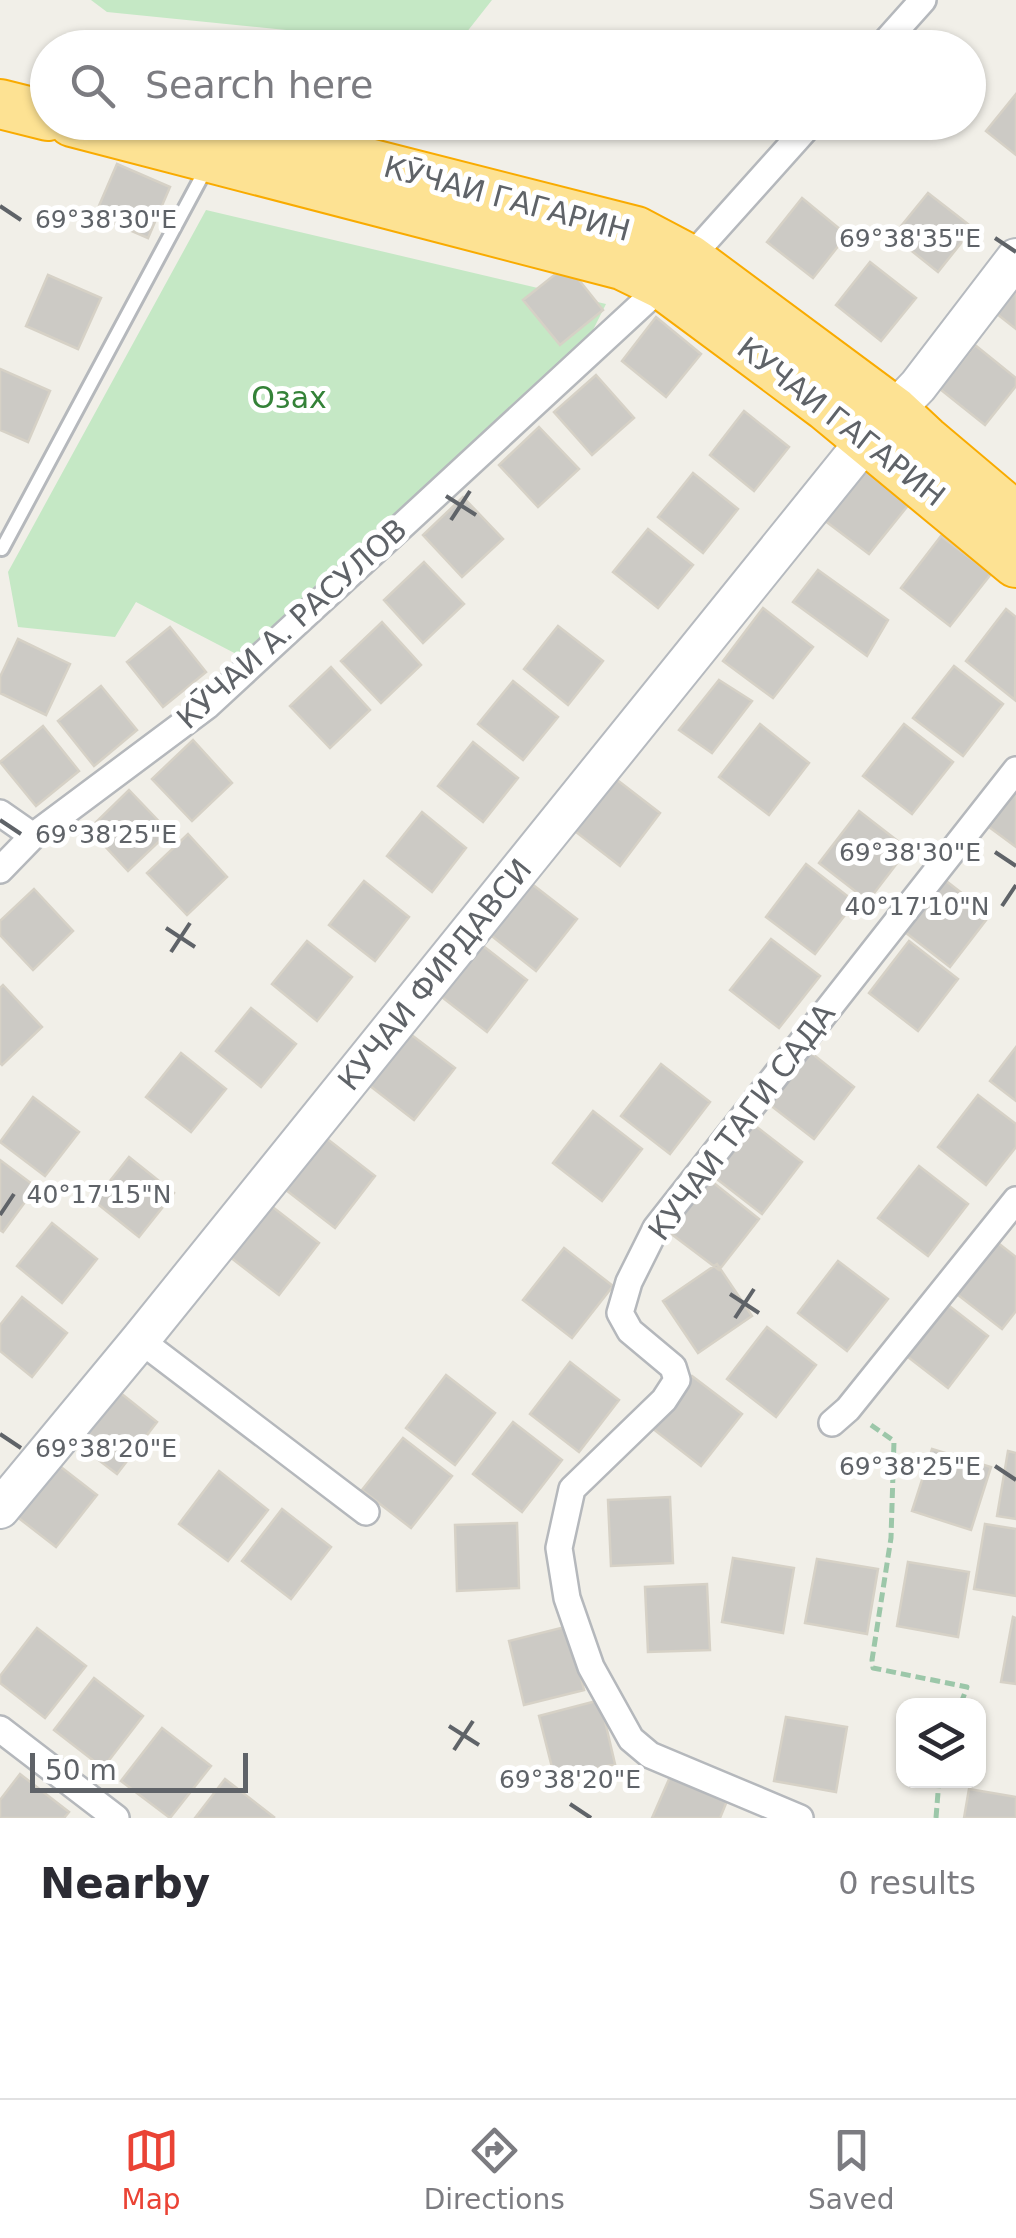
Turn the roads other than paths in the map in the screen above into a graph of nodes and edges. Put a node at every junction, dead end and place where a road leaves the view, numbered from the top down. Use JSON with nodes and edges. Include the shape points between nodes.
{"nodes":[{"id":1,"x":922,"y":0,"type":"edge"},
{"id":2,"x":896,"y":30,"type":"edge"},
{"id":3,"x":0,"y":70,"type":"edge"},
{"id":4,"x":30,"y":78,"type":"edge"},
{"id":5,"x":0,"y":104,"type":"edge"},
{"id":6,"x":30,"y":112,"type":"edge"},
{"id":7,"x":209,"y":140,"type":"edge"},
{"id":8,"x":796,"y":140,"type":"edge"},
{"id":9,"x":1016,"y":258,"type":"edge"},
{"id":10,"x":676,"y":272,"type":"junction"},
{"id":11,"x":880,"y":425,"type":"junction"},
{"id":12,"x":1016,"y":517,"type":"edge"},
{"id":13,"x":2,"y":549,"type":"edge"},
{"id":14,"x":1016,"y":563,"type":"edge"},
{"id":15,"x":1016,"y":770,"type":"edge"},
{"id":16,"x":0,"y":813,"type":"edge"},
{"id":17,"x":33,"y":836,"type":"junction"},
{"id":18,"x":0,"y":870,"type":"edge"},
{"id":19,"x":1016,"y":1200,"type":"edge"},
{"id":20,"x":140,"y":1340,"type":"junction"},
{"id":21,"x":840,"y":1416,"type":"road end"},
{"id":22,"x":0,"y":1509,"type":"edge"},
{"id":23,"x":366,"y":1512,"type":"dead end"},
{"id":24,"x":0,"y":1729,"type":"edge"},
{"id":25,"x":116,"y":1818,"type":"edge"},
{"id":26,"x":800,"y":1818,"type":"edge"}],
"edges":[{"from":1,"to":2,"type":"street"},
{"from":3,"to":4,"type":"highway"},
{"from":5,"to":6,"type":"highway"},
{"from":7,"to":10,"type":"highway","name":"КӮЧАИ ГАГАРИН","via":[[622,265]]},
{"from":7,"to":13,"type":"lane"},
{"from":8,"to":10,"type":"street","name":"КӮЧАИ А. РАСУЛОВ"},
{"from":9,"to":11,"type":"street","name":"КУЧАИ ФИРДАВСИ"},
{"from":10,"to":11,"type":"highway","name":"КӮЧАИ ГАГАРИН"},
{"from":10,"to":17,"type":"street","name":"КӮЧАИ А. РАСУЛОВ","via":[[207,706]]},
{"from":11,"to":12,"type":"highway","name":"КӮЧАИ ГАГАРИН","via":[[925,440]]},
{"from":11,"to":14,"type":"highway","name":"КУЧАИ ГАГАРИН"},
{"from":11,"to":20,"type":"street","name":"КУЧАИ ФИРДАВСИ"},
{"from":15,"to":26,"type":"street","name":"КУЧАИ ТАГИ САДА","via":[[656,1228],[620,1313],[630,1331],[673,1367],[677,1380],[572,1490],[560,1548],[567,1598],[591,1667],[630,1740],[650,1755]]},
{"from":16,"to":17,"type":"street"},
{"from":17,"to":18,"type":"street","name":"КӮЧАИ А. РАСУЛОВ"},
{"from":19,"to":21,"type":"street"},
{"from":20,"to":22,"type":"street","name":"КУЧАИ ФИРДАВСИ"},
{"from":20,"to":23,"type":"street"},
{"from":24,"to":25,"type":"street"}]}
